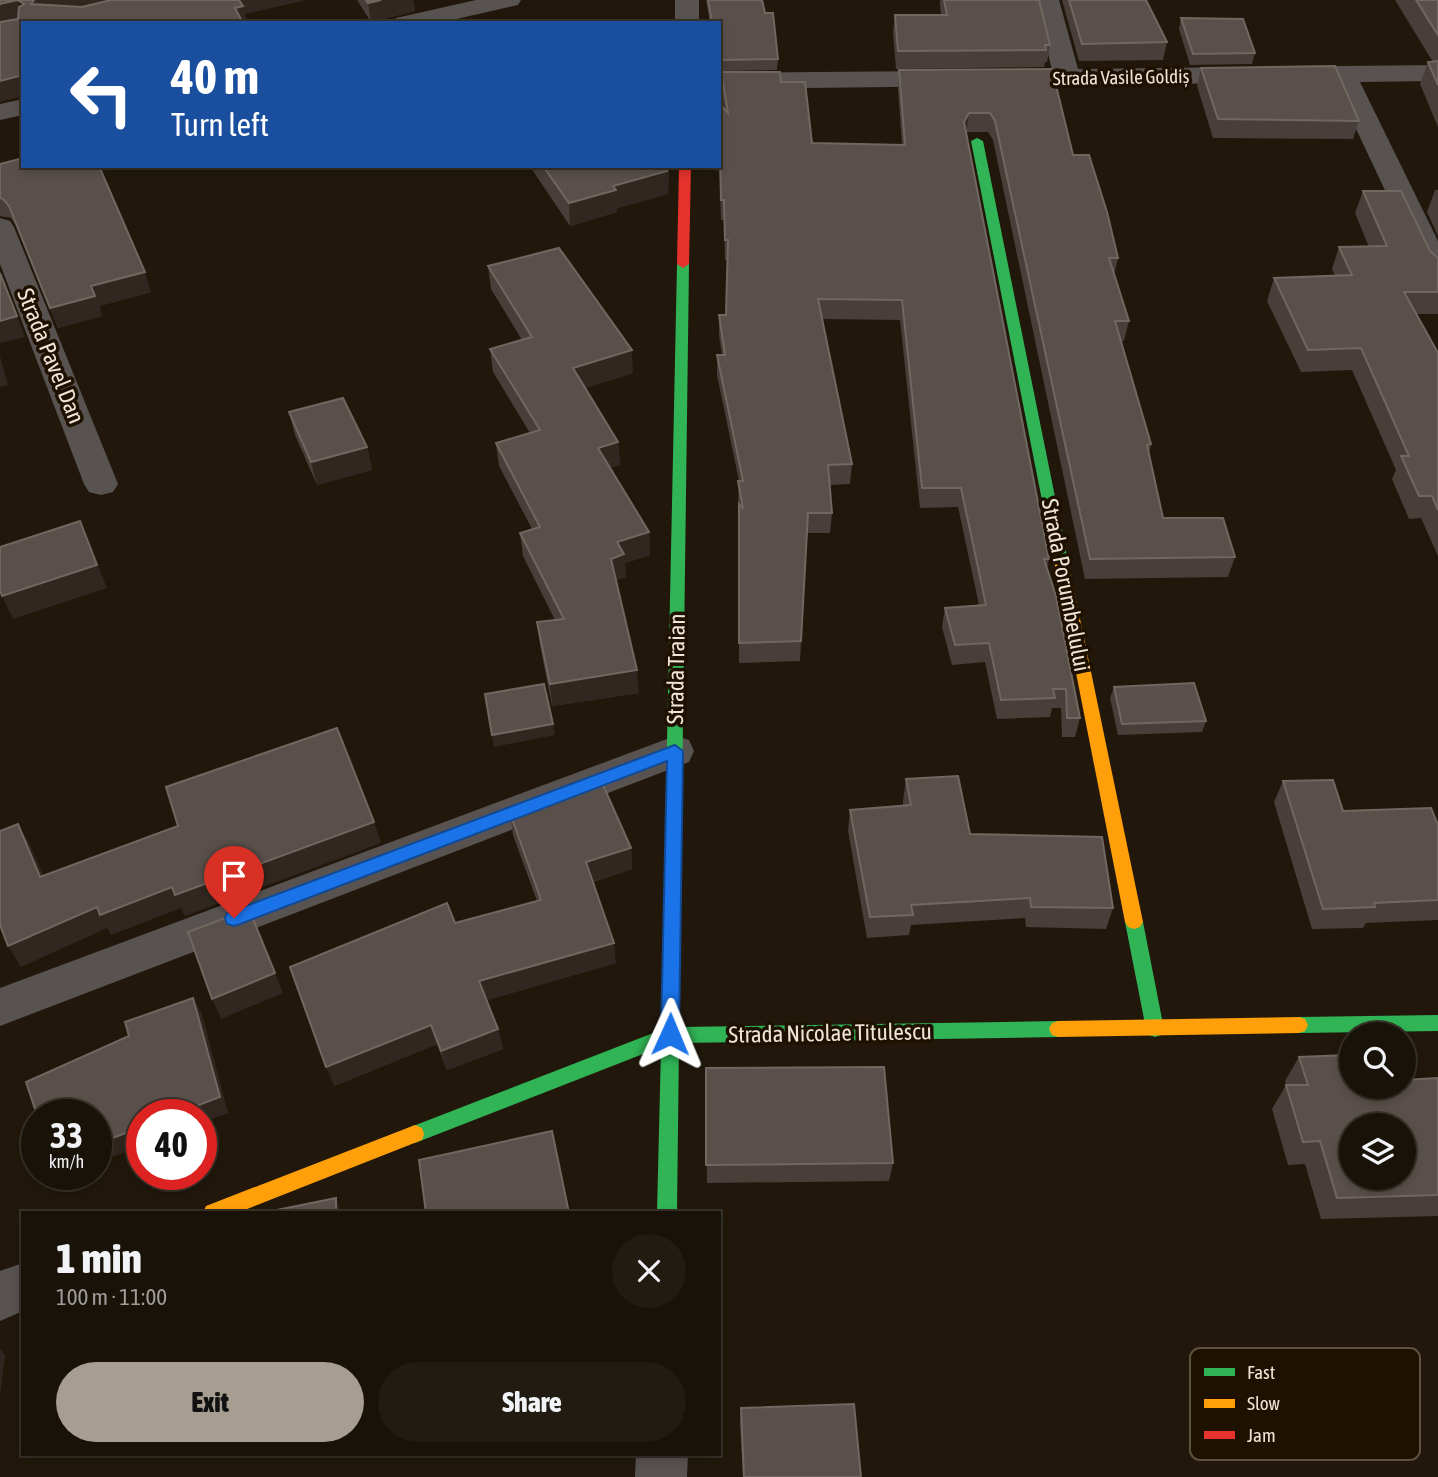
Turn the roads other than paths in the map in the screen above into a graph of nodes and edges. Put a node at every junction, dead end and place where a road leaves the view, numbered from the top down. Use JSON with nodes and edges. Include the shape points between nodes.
{"nodes":[{"id":1,"x":509,"y":0,"type":"edge"},
{"id":2,"x":687,"y":0,"type":"edge"},
{"id":3,"x":1047,"y":0,"type":"edge"},
{"id":4,"x":414,"y":21,"type":"edge"},
{"id":5,"x":687,"y":21,"type":"edge"},
{"id":6,"x":1438,"y":73,"type":"edge"},
{"id":7,"x":1344,"y":75,"type":"junction"},
{"id":8,"x":1067,"y":77,"type":"junction"},
{"id":9,"x":721,"y":81,"type":"edge"},
{"id":10,"x":21,"y":107,"type":"edge"},
{"id":11,"x":0,"y":112,"type":"edge"},
{"id":12,"x":977,"y":141,"type":"dead end"},
{"id":13,"x":685,"y":168,"type":"edge"},
{"id":14,"x":0,"y":227,"type":"edge"},
{"id":15,"x":1438,"y":271,"type":"edge"},
{"id":16,"x":101,"y":484,"type":"dead end"},
{"id":17,"x":675,"y":751,"type":"junction"},
{"id":18,"x":0,"y":1007,"type":"edge"},
{"id":19,"x":1438,"y":1023,"type":"edge"},
{"id":20,"x":1155,"y":1029,"type":"junction"},
{"id":21,"x":670,"y":1034,"type":"junction"},
{"id":22,"x":218,"y":1211,"type":"edge"},
{"id":23,"x":667,"y":1211,"type":"edge"},
{"id":24,"x":21,"y":1288,"type":"edge"},
{"id":25,"x":0,"y":1296,"type":"edge"},
{"id":26,"x":662,"y":1456,"type":"edge"},
{"id":27,"x":661,"y":1477,"type":"edge"}],
"edges":[{"from":1,"to":4,"type":"street"},
{"from":2,"to":5,"type":"street"},
{"from":3,"to":8,"type":"street"},
{"from":6,"to":7,"type":"street","name":"Strada Vasile Goldiș"},
{"from":7,"to":8,"type":"street","name":"Strada Vasile Goldiș"},
{"from":7,"to":15,"type":"street"},
{"from":8,"to":9,"type":"street","name":"Strada Vasile Goldiș"},
{"from":10,"to":11,"type":"street"},
{"from":12,"to":20,"type":"street","name":"Strada Porumbelului"},
{"from":13,"to":17,"type":"street","name":"Strada Traian"},
{"from":14,"to":16,"type":"street","name":"Strada Pavel Dan"},
{"from":17,"to":18,"type":"street"},
{"from":17,"to":21,"type":"street","name":"Strada Traian"},
{"from":19,"to":20,"type":"street","name":"Strada Nicolae Titulescu"},
{"from":20,"to":21,"type":"street","name":"Strada Nicolae Titulescu"},
{"from":21,"to":22,"type":"street","name":"Strada Nicolae Titulescu"},
{"from":21,"to":23,"type":"street","name":"Strada Traian"},
{"from":24,"to":25,"type":"street"},
{"from":26,"to":27,"type":"street"}]}
